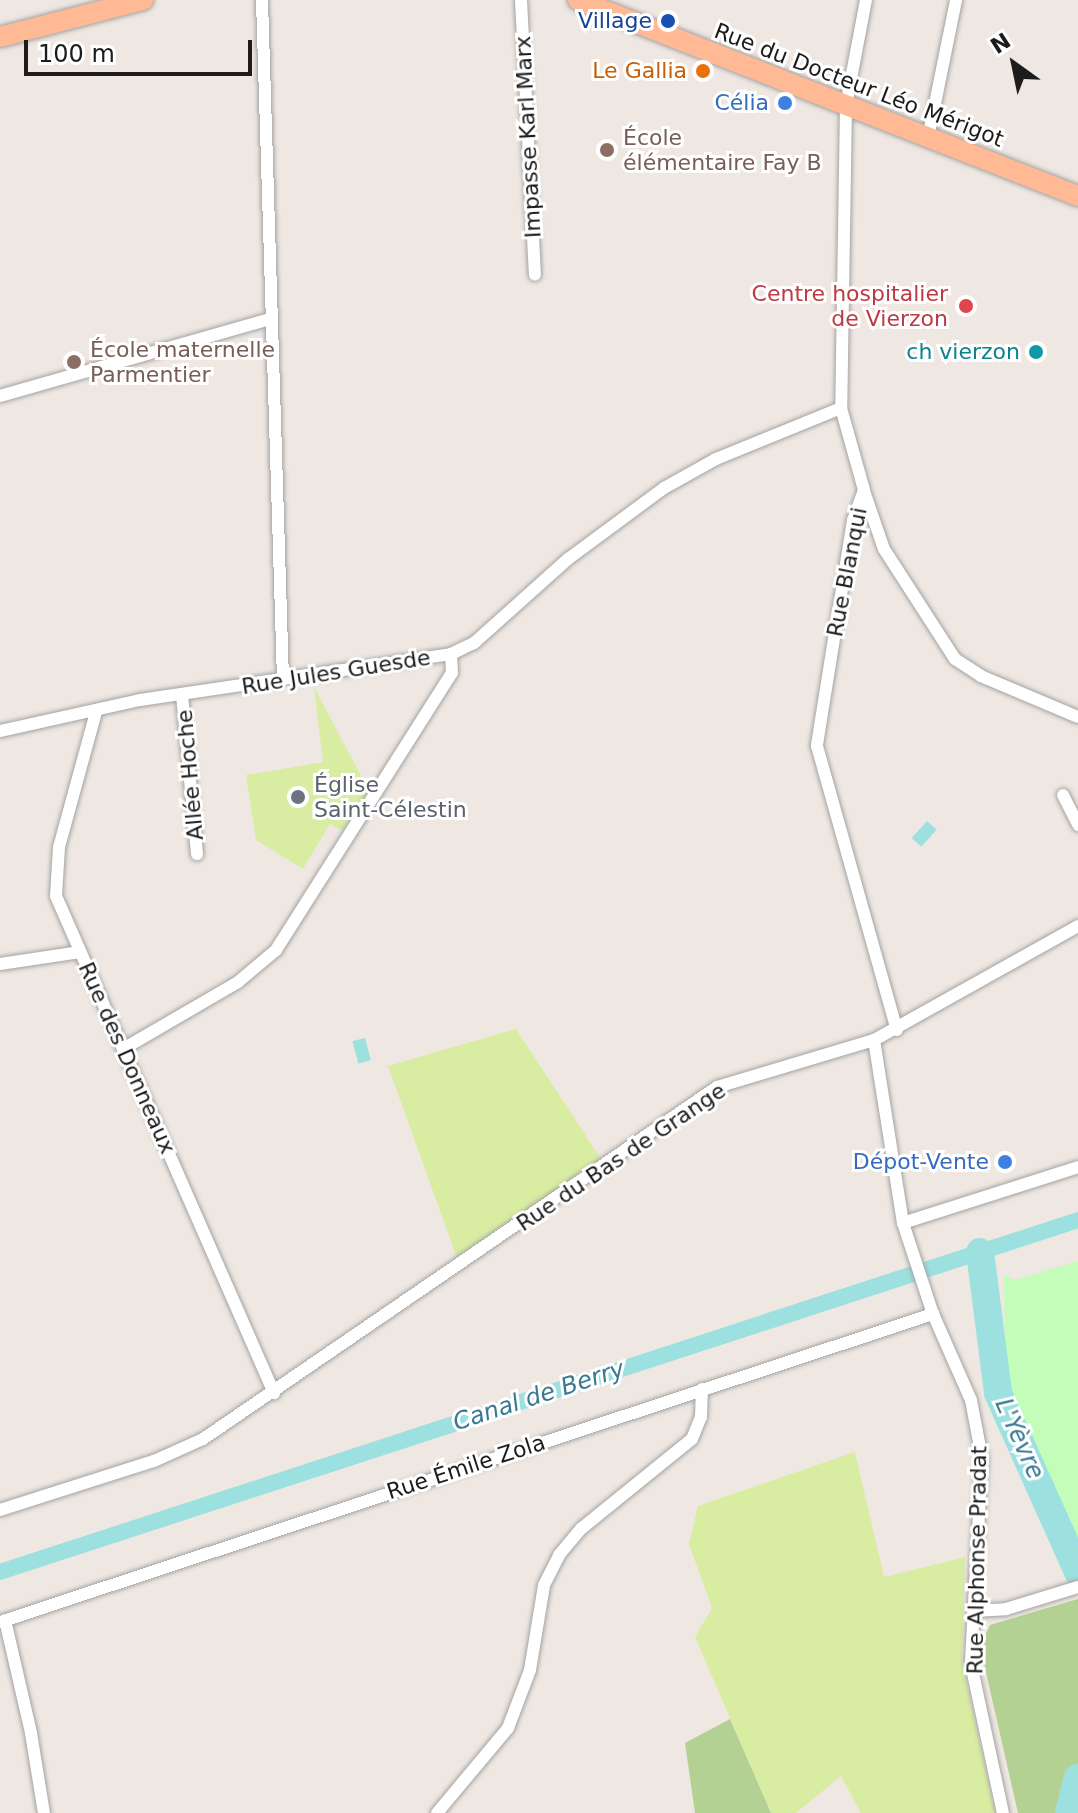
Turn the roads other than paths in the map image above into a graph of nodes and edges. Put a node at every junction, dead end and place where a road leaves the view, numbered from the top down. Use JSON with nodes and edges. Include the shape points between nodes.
{"nodes":[{"id":1,"x":143,"y":0,"type":"edge"},
{"id":2,"x":262,"y":0,"type":"edge"},
{"id":3,"x":521,"y":0,"type":"edge"},
{"id":4,"x":578,"y":0,"type":"edge"},
{"id":5,"x":866,"y":0,"type":"edge"},
{"id":6,"x":956,"y":0,"type":"edge"},
{"id":7,"x":0,"y":37,"type":"edge"},
{"id":8,"x":846,"y":105,"type":"junction"},
{"id":9,"x":928,"y":138,"type":"junction"},
{"id":10,"x":1078,"y":196,"type":"edge"},
{"id":11,"x":535,"y":275,"type":"dead end"},
{"id":12,"x":271,"y":319,"type":"junction"},
{"id":13,"x":0,"y":396,"type":"edge"},
{"id":14,"x":841,"y":408,"type":"junction"},
{"id":15,"x":864,"y":490,"type":"junction"},
{"id":16,"x":451,"y":654,"type":"junction"},
{"id":17,"x":283,"y":680,"type":"junction"},
{"id":18,"x":182,"y":695,"type":"junction"},
{"id":19,"x":96,"y":712,"type":"junction"},
{"id":20,"x":1078,"y":717,"type":"edge"},
{"id":21,"x":0,"y":731,"type":"edge"},
{"id":22,"x":1063,"y":795,"type":"dead end"},
{"id":23,"x":1078,"y":825,"type":"edge"},
{"id":24,"x":197,"y":854,"type":"dead end"},
{"id":25,"x":1078,"y":926,"type":"edge"},
{"id":26,"x":80,"y":952,"type":"junction"},
{"id":27,"x":0,"y":964,"type":"edge"},
{"id":28,"x":897,"y":1030,"type":"junction"},
{"id":29,"x":874,"y":1040,"type":"junction"},
{"id":30,"x":123,"y":1049,"type":"junction"},
{"id":31,"x":1078,"y":1167,"type":"edge"},
{"id":32,"x":903,"y":1223,"type":"junction"},
{"id":33,"x":933,"y":1314,"type":"junction"},
{"id":34,"x":702,"y":1389,"type":"junction"},
{"id":35,"x":274,"y":1393,"type":"junction"},
{"id":36,"x":0,"y":1510,"type":"edge"},
{"id":37,"x":1078,"y":1587,"type":"edge"},
{"id":38,"x":973,"y":1611,"type":"junction"},
{"id":39,"x":2,"y":1621,"type":"edge"},
{"id":40,"x":44,"y":1813,"type":"edge"},
{"id":41,"x":437,"y":1813,"type":"edge"},
{"id":42,"x":1003,"y":1813,"type":"edge"}],
"edges":[{"from":1,"to":7,"type":"main road"},
{"from":2,"to":12,"type":"street"},
{"from":3,"to":11,"type":"street","name":"Impasse Karl Marx"},
{"from":4,"to":8,"type":"main road","name":"Rue du Docteur Léo Mérigot"},
{"from":5,"to":8,"type":"street","name":"Rue Blanqui"},
{"from":6,"to":9,"type":"street"},
{"from":8,"to":9,"type":"main road","name":"Rue du Docteur Léo Mérigot"},
{"from":8,"to":14,"type":"street","name":"Rue Blanqui"},
{"from":9,"to":10,"type":"main road","name":"Rue du Docteur Léo Mérigot"},
{"from":12,"to":13,"type":"street"},
{"from":12,"to":17,"type":"street"},
{"from":14,"to":15,"type":"street","name":"Rue Blanqui"},
{"from":14,"to":16,"type":"street","name":"Rue Jules Guesde","via":[[716,459],[664,488],[568,559],[474,643]]},
{"from":15,"to":20,"type":"street","via":[[884,549],[955,659],[981,676]]},
{"from":15,"to":28,"type":"street","name":"Rue Blanqui","via":[[853,520],[817,746]]},
{"from":16,"to":17,"type":"street","name":"Rue Jules Guesde"},
{"from":16,"to":30,"type":"street","via":[[452,673],[276,950],[238,982]]},
{"from":17,"to":18,"type":"street","name":"Rue Jules Guesde"},
{"from":18,"to":19,"type":"street","name":"Rue Jules Guesde"},
{"from":18,"to":24,"type":"street","name":"Allée Hoche"},
{"from":19,"to":21,"type":"street","name":"Rue Jules Guesde"},
{"from":19,"to":26,"type":"street","name":"Rue des Donneaux","via":[[59,847],[56,896]]},
{"from":22,"to":23,"type":"street"},
{"from":25,"to":28,"type":"street","name":"Rue du Bas de Grange"},
{"from":26,"to":27,"type":"street"},
{"from":26,"to":30,"type":"street","name":"Rue des Donneaux"},
{"from":28,"to":29,"type":"street","name":"Rue du Bas de Grange"},
{"from":29,"to":32,"type":"street","name":"Rue Alphonse Pradat"},
{"from":29,"to":35,"type":"street","name":"Rue du Bas de Grange","via":[[717,1087]]},
{"from":30,"to":35,"type":"street","name":"Rue des Donneaux"},
{"from":31,"to":32,"type":"street"},
{"from":32,"to":33,"type":"street","name":"Rue Alphonse Pradat"},
{"from":33,"to":34,"type":"street","name":"Rue Émile Zola"},
{"from":33,"to":38,"type":"street","name":"Rue Alphonse Pradat","via":[[971,1400],[982,1458]]},
{"from":34,"to":39,"type":"street","name":"Rue Émile Zola"},
{"from":34,"to":41,"type":"street","via":[[701,1417],[692,1439],[582,1528],[559,1555],[544,1585],[530,1670],[508,1728]]},
{"from":35,"to":36,"type":"street","name":"Rue du Bas de Grange","via":[[203,1439],[154,1461]]},
{"from":37,"to":38,"type":"street","via":[[1006,1609]]},
{"from":38,"to":42,"type":"street","name":"Rue Alphonse Pradat","via":[[971,1664]]},
{"from":39,"to":40,"type":"street","via":[[31,1733]]}]}
